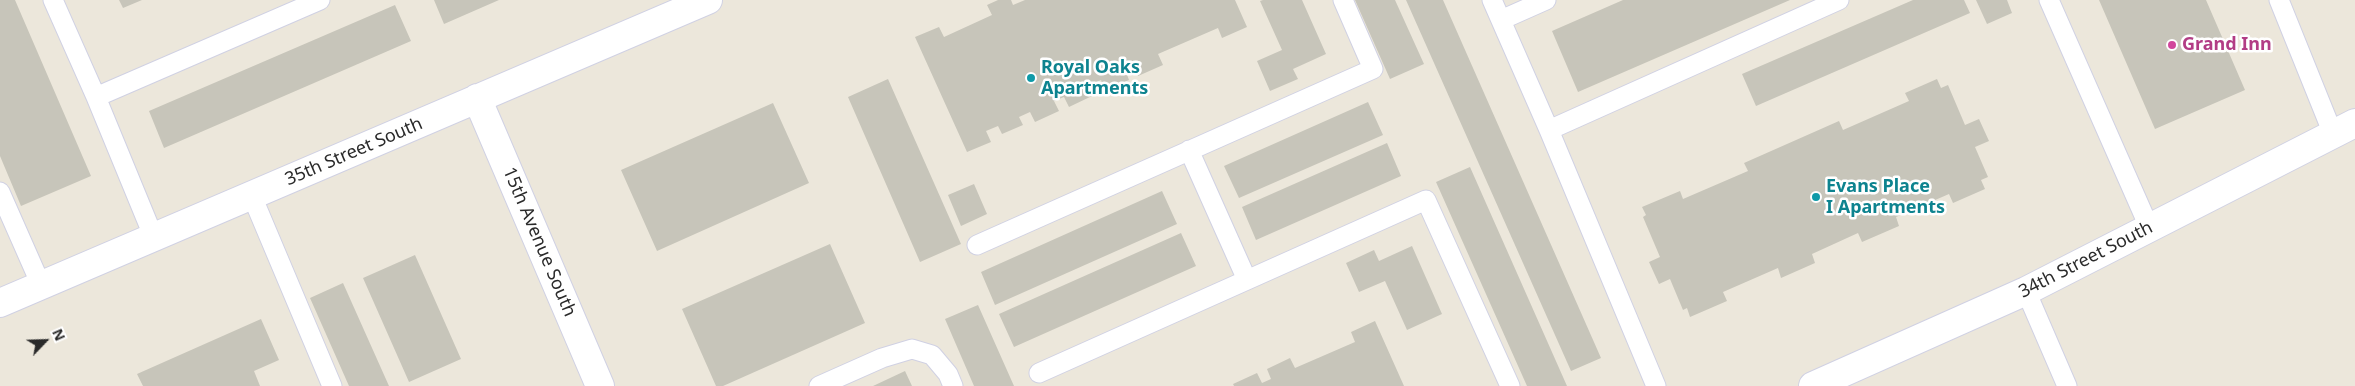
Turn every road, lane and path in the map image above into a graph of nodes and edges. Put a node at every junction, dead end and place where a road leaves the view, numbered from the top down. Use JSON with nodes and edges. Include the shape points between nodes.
{"nodes":[{"id":1,"x":53,"y":0,"type":"edge"},
{"id":2,"x":320,"y":0,"type":"edge"},
{"id":3,"x":708,"y":0,"type":"edge"},
{"id":4,"x":1343,"y":0,"type":"edge"},
{"id":5,"x":1492,"y":0,"type":"edge"},
{"id":6,"x":1546,"y":0,"type":"edge"},
{"id":7,"x":1839,"y":0,"type":"edge"},
{"id":8,"x":2049,"y":0,"type":"edge"},
{"id":9,"x":2279,"y":0,"type":"edge"},
{"id":10,"x":1500,"y":20,"type":"junction"},
{"id":11,"x":96,"y":97,"type":"junction"},
{"id":12,"x":477,"y":98,"type":"junction"},
{"id":13,"x":2344,"y":128,"type":"edge"},
{"id":14,"x":1549,"y":130,"type":"junction"},
{"id":15,"x":1189,"y":150,"type":"junction"},
{"id":16,"x":0,"y":192,"type":"edge"},
{"id":17,"x":252,"y":196,"type":"junction"},
{"id":18,"x":2149,"y":228,"type":"junction"},
{"id":19,"x":154,"y":238,"type":"junction"},
{"id":20,"x":977,"y":245,"type":"dead end"},
{"id":21,"x":1246,"y":280,"type":"junction"},
{"id":22,"x":42,"y":285,"type":"junction"},
{"id":23,"x":2026,"y":291,"type":"junction"},
{"id":24,"x":0,"y":304,"type":"edge"},
{"id":25,"x":1039,"y":373,"type":"dead end"},
{"id":26,"x":332,"y":386,"type":"edge"},
{"id":27,"x":600,"y":386,"type":"edge"},
{"id":28,"x":820,"y":386,"type":"edge"},
{"id":29,"x":953,"y":386,"type":"edge"},
{"id":30,"x":1510,"y":386,"type":"edge"},
{"id":31,"x":1656,"y":386,"type":"edge"},
{"id":32,"x":1813,"y":386,"type":"edge"},
{"id":33,"x":2067,"y":386,"type":"edge"}],
"edges":[{"from":1,"to":11,"type":"lane"},
{"from":2,"to":11,"type":"lane"},
{"from":3,"to":12,"type":"street","name":"35th Street South"},
{"from":4,"to":15,"type":"lane","via":[[1373,69]]},
{"from":5,"to":10,"type":"lane"},
{"from":6,"to":10,"type":"lane"},
{"from":7,"to":14,"type":"lane"},
{"from":8,"to":18,"type":"lane"},
{"from":9,"to":13,"type":"lane"},
{"from":10,"to":14,"type":"lane"},
{"from":11,"to":19,"type":"lane"},
{"from":12,"to":17,"type":"street","name":"35th Street South"},
{"from":12,"to":27,"type":"street","name":"15th Avenue South"},
{"from":13,"to":18,"type":"street","name":"34th Street South"},
{"from":14,"to":31,"type":"lane"},
{"from":15,"to":20,"type":"lane"},
{"from":15,"to":21,"type":"lane"},
{"from":16,"to":22,"type":"lane"},
{"from":17,"to":19,"type":"street","name":"35th Street South"},
{"from":17,"to":26,"type":"lane"},
{"from":18,"to":23,"type":"street","name":"34th Street South"},
{"from":19,"to":22,"type":"street","name":"35th Street South"},
{"from":21,"to":25,"type":"lane"},
{"from":21,"to":30,"type":"lane","via":[[1426,200]]},
{"from":22,"to":24,"type":"street","name":"35th Street South"},
{"from":23,"to":32,"type":"street","name":"34th Street South"},
{"from":23,"to":33,"type":"lane"},
{"from":28,"to":29,"type":"lane","via":[[912,348],[932,355],[948,374]]}]}
